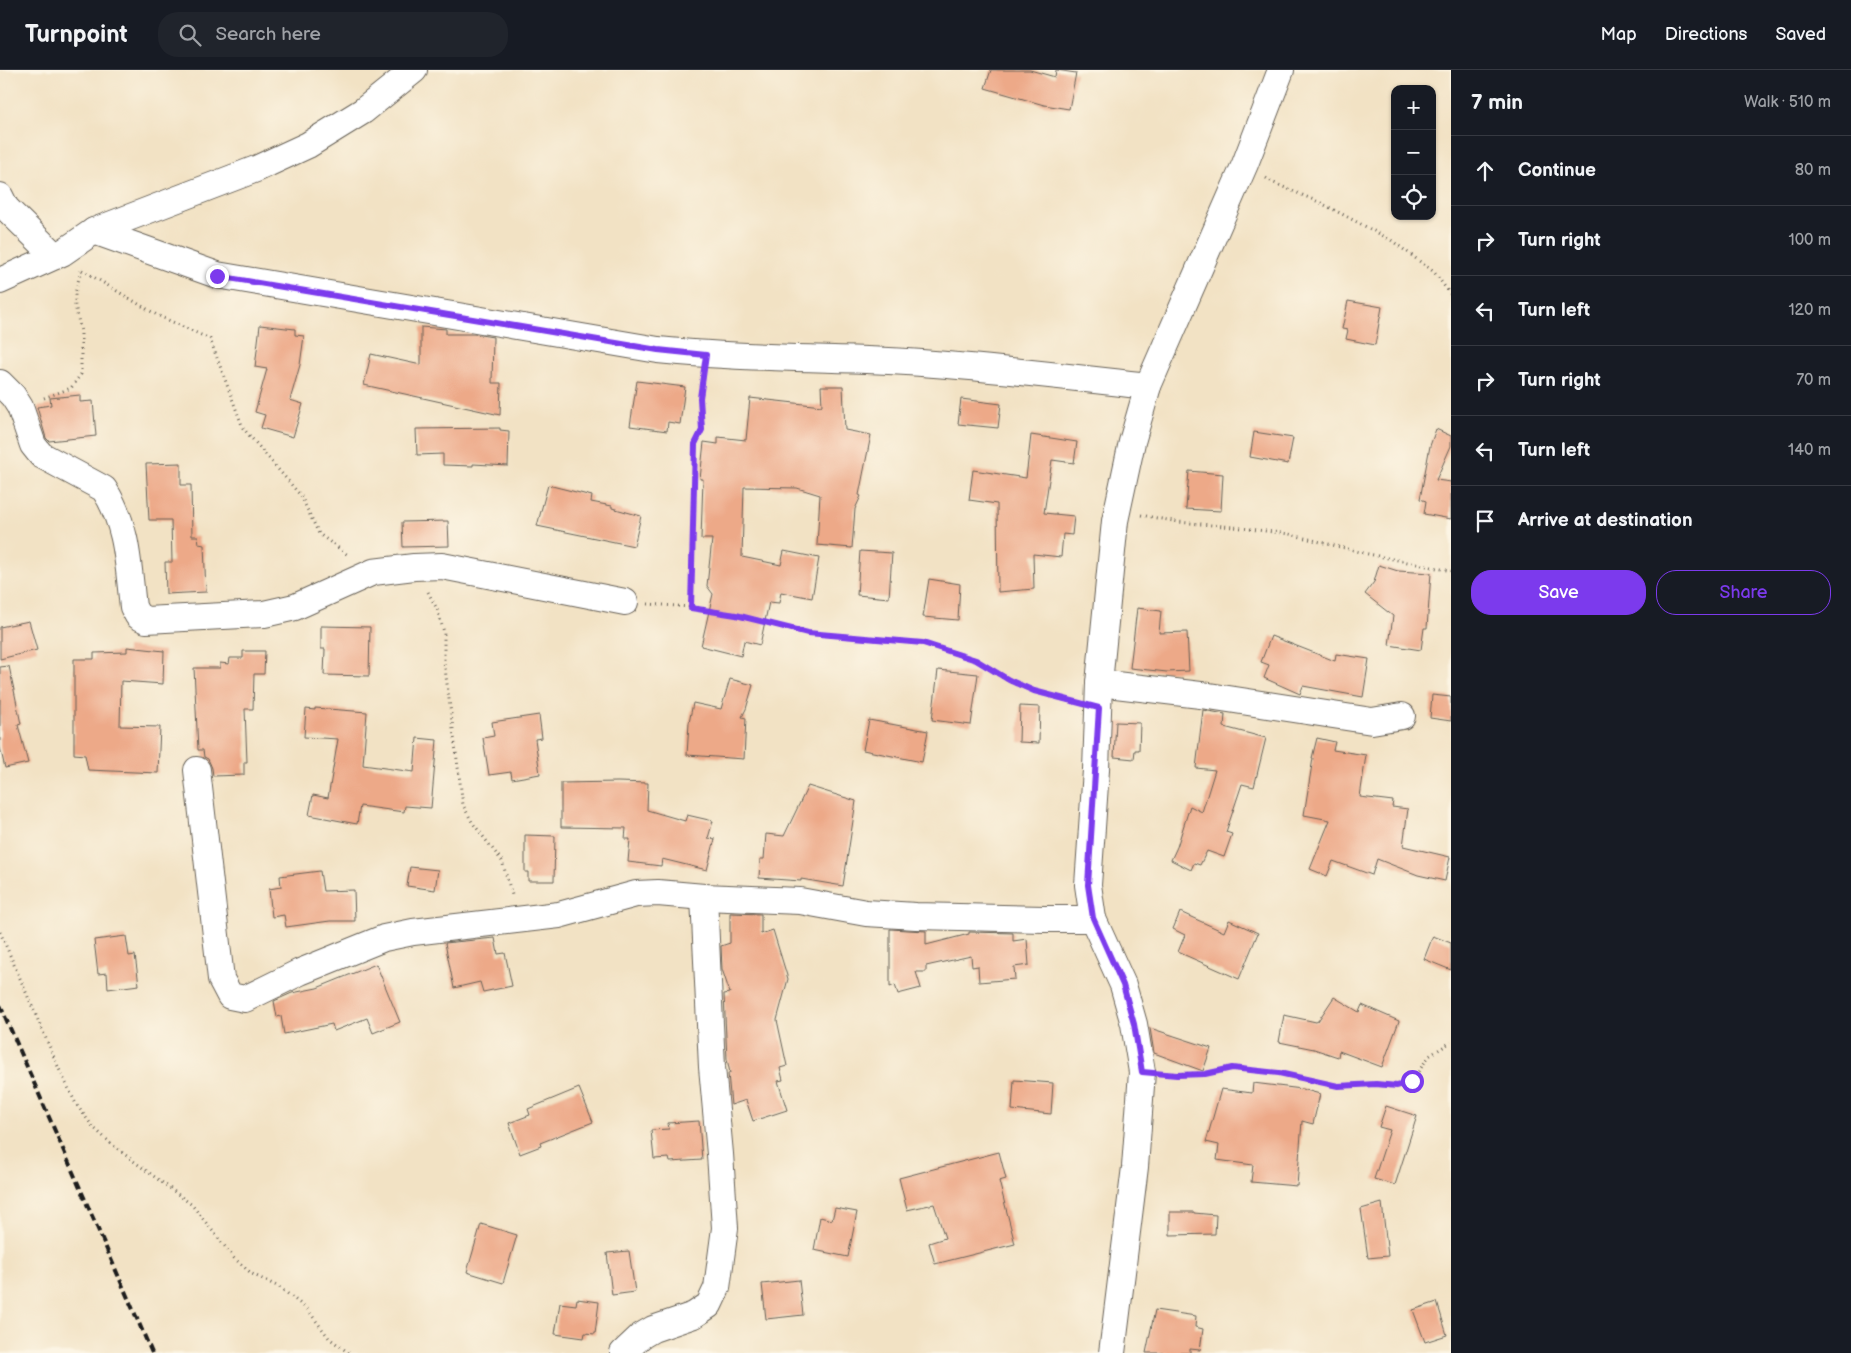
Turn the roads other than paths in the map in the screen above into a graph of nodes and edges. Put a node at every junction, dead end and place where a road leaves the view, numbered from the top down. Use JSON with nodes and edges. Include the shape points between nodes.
{"nodes":[{"id":1,"x":414,"y":70,"type":"edge"},
{"id":2,"x":1281,"y":70,"type":"edge"},
{"id":3,"x":0,"y":196,"type":"edge"},
{"id":4,"x":94,"y":231,"type":"junction"},
{"id":5,"x":66,"y":260,"type":"junction"},
{"id":6,"x":0,"y":282,"type":"edge"},
{"id":7,"x":0,"y":383,"type":"edge"},
{"id":8,"x":1148,"y":386,"type":"junction"},
{"id":9,"x":625,"y":602,"type":"road end"},
{"id":10,"x":1099,"y":696,"type":"junction"},
{"id":11,"x":1402,"y":716,"type":"dead end"},
{"id":12,"x":197,"y":770,"type":"dead end"},
{"id":13,"x":704,"y":897,"type":"junction"},
{"id":14,"x":1093,"y":918,"type":"junction"},
{"id":15,"x":622,"y":1353,"type":"edge"},
{"id":16,"x":1112,"y":1353,"type":"edge"}],
"edges":[{"from":1,"to":4,"type":"street","via":[[363,111],[308,144],[256,170]]},
{"from":2,"to":8,"type":"street","via":[[1245,164]]},
{"from":3,"to":5,"type":"street","via":[[6,208]]},
{"from":4,"to":5,"type":"street"},
{"from":4,"to":8,"type":"street","via":[[217,276],[658,350],[706,355],[906,362]]},
{"from":5,"to":6,"type":"street"},
{"from":7,"to":9,"type":"street","via":[[20,407],[40,455],[104,489],[110,498],[125,536],[133,606],[138,616],[146,620],[264,614],[295,607],[373,572],[414,567],[442,566]]},
{"from":8,"to":10,"type":"street","via":[[1115,521]]},
{"from":10,"to":11,"type":"street","via":[[1209,696],[1372,721]]},
{"from":10,"to":14,"type":"street","via":[[1088,885]]},
{"from":12,"to":13,"type":"street","via":[[220,979],[230,996],[245,999],[300,972],[384,938],[559,915],[636,894]]},
{"from":13,"to":14,"type":"street","via":[[800,901],[866,913],[916,916]]},
{"from":13,"to":15,"type":"street","via":[[712,1067],[725,1228],[717,1288],[709,1305],[694,1315],[653,1329]]},
{"from":14,"to":16,"type":"street","via":[[1123,985],[1142,1072],[1135,1167]]}]}
